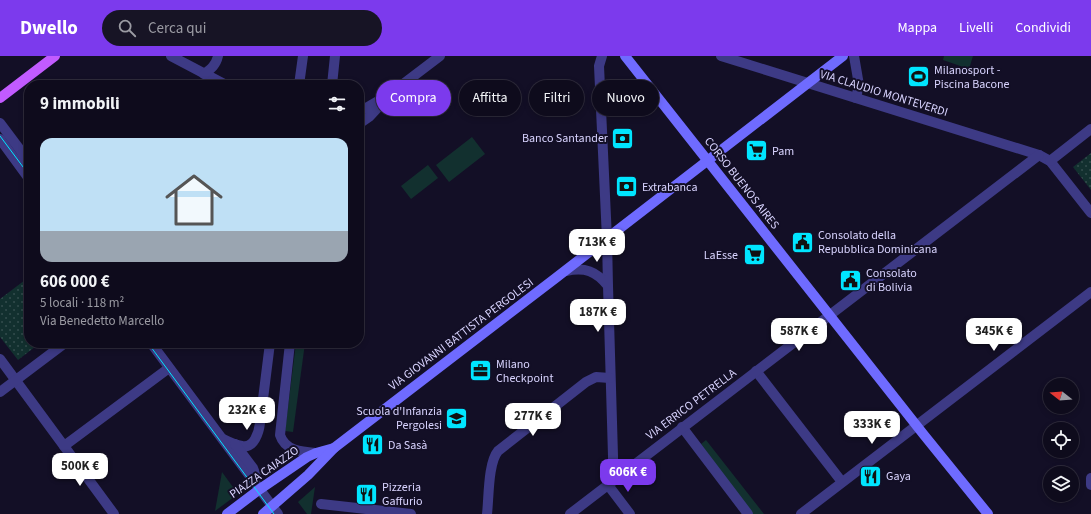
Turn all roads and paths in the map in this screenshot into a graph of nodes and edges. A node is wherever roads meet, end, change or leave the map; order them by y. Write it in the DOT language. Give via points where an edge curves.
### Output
graph roads {
  1 [pos="55,56"];
  2 [pos="170,56"];
  3 [pos="218,56"];
  4 [pos="303,56"];
  5 [pos="335,56"];
  6 [pos="440,56"];
  7 [pos="602,56"];
  8 [pos="625,56"];
  9 [pos="721,56"];
  10 [pos="843,56"];
  11 [pos="854,56"];
  12 [pos="204,74"];
  13 [pos="216,80"];
  14 [pos="300,80"];
  15 [pos="333,80"];
  16 [pos="408,80"];
  17 [pos="808,83"];
  18 [pos="0,98"];
  19 [pos="856,98"];
  20 [pos="376,102"];
  21 [pos="364,109"];
  22 [pos="376,109"];
  23 [pos="364,120"];
  24 [pos="0,123"];
  25 [pos="1091,129"];
  26 [pos="0,139"];
  27 [pos="1039,155"];
  28 [pos="24,156"];
  29 [pos="708,160"];
  30 [pos="1050,161"];
  31 [pos="24,171"];
  32 [pos="1091,213"];
  33 [pos="607,239"];
  34 [pos="566,271"];
  35 [pos="608,286"];
  36 [pos="1089,294"];
  37 [pos="829,315"];
  38 [pos="58,348"];
  39 [pos="155,348"];
  40 [pos="269,348"];
  41 [pos="289,348"];
  42 [pos="0,358"];
  43 [pos="169,368"];
  44 [pos="756,371"];
  45 [pos="610,378"];
  46 [pos="16,380"];
  47 [pos="0,392"];
  48 [pos="916,425"];
  49 [pos="682,427"];
  50 [pos="223,439"];
  51 [pos="236,444"];
  52 [pos="64,446"];
  53 [pos="320,456"];
  54 [pos="1091,478"];
  55 [pos="842,482"];
  56 [pos="608,485"];
  57 [pos="1091,485"];
  58 [pos="260,489"];
  59 [pos="321,504"];
  60 [pos="274,511"];
  61 [pos="114,514"];
  62 [pos="227,514"];
  63 [pos="263,514"];
  64 [pos="411,514"];
  65 [pos="487,514"];
  66 [pos="570,514"];
  67 [pos="630,514"];
  68 [pos="748,514"];
  69 [pos="801,514"];
  70 [pos="988,514"];
  1 -- 18 [label="main road"];
  2 -- 12 [label="street"];
  3 -- 12 [label="street" via="214,66"];
  4 -- 14 [label="street"];
  5 -- 15 [label="street"];
  6 -- 16 [label="street"];
  7 -- 33 [label="street" via="599,66"];
  8 -- 29 [label="main road, CORSO BUENOS AIRES"];
  9 -- 17 [label="street, VIA CLAUDIO MONTEVERDI"];
  10 -- 17 [label="main road, VIA GIOVANNI BATTISTA PERGOLESI"];
  11 -- 19 [label="street" via="859,85"];
  12 -- 13 [label="street"];
  17 -- 19 [label="street, VIA CLAUDIO MONTEVERDI"];
  17 -- 29 [label="main road, VIA GIOVANNI BATTISTA PERGOLESI"];
  19 -- 27 [label="street, VIA CLAUDIO MONTEVERDI"];
  20 -- 21 [label="street"];
  22 -- 23 [label="street"];
  24 -- 28 [label="street"];
  25 -- 30 [label="street"];
  26 -- 31 [label="street"];
  27 -- 30 [label="street, VIA CLAUDIO MONTEVERDI"];
  27 -- 37 [label="street, VIA ERRICO PETRELLA"];
  29 -- 33 [label="main road, VIA GIOVANNI BATTISTA PERGOLESI"];
  29 -- 37 [label="main road, CORSO BUENOS AIRES"];
  30 -- 32 [label="street"];
  33 -- 34 [label="main road, VIA GIOVANNI BATTISTA PERGOLESI"];
  33 -- 35 [label="street"];
  34 -- 35 [label="street" via="584,269"];
  34 -- 53 [label="main road, VIA GIOVANNI BATTISTA PERGOLESI" via="334,448"];
  35 -- 45 [label="street"];
  36 -- 48 [label="street"];
  37 -- 44 [label="street, VIA ERRICO PETRELLA"];
  37 -- 48 [label="main road, CORSO BUENOS AIRES"];
  38 -- 46 [label="street"];
  39 -- 43 [label="street"];
  40 -- 51 [label="street" via="257,435 250,444"];
  41 -- 53 [label="street" via="280,435 283,443 291,448"];
  42 -- 46 [label="street"];
  43 -- 50 [label="street"];
  43 -- 52 [label="street"];
  44 -- 49 [label="street, VIA ERRICO PETRELLA"];
  44 -- 55 [label="street"];
  45 -- 56 [label="street" via="614,456"];
  45 -- 65 [label="street" via="596,377 586,382 498,451 491,466"];
  46 -- 47 [label="street"];
  46 -- 52 [label="street"];
  48 -- 55 [label="street"];
  48 -- 70 [label="main road, CORSO BUENOS AIRES"];
  49 -- 56 [label="street, VIA ERRICO PETRELLA"];
  49 -- 68 [label="street"];
  50 -- 51 [label="street"];
  50 -- 58 [label="street"];
  51 -- 58 [label="street" via="253,468"];
  52 -- 61 [label="street"];
  53 -- 58 [label="main road, PIAZZA CAIAZZO" via="307,457"];
  53 -- 60 [label="main road" via="308,475"];
  54 -- 57 [label="street"];
  55 -- 69 [label="street"];
  56 -- 66 [label="street, VIA ERRICO PETRELLA"];
  56 -- 67 [label="street"];
  58 -- 60 [label="street"];
  58 -- 62 [label="main road, PIAZZA CAIAZZO"];
  59 -- 64 [label="street"];
  60 -- 63 [label="main road"];
}
